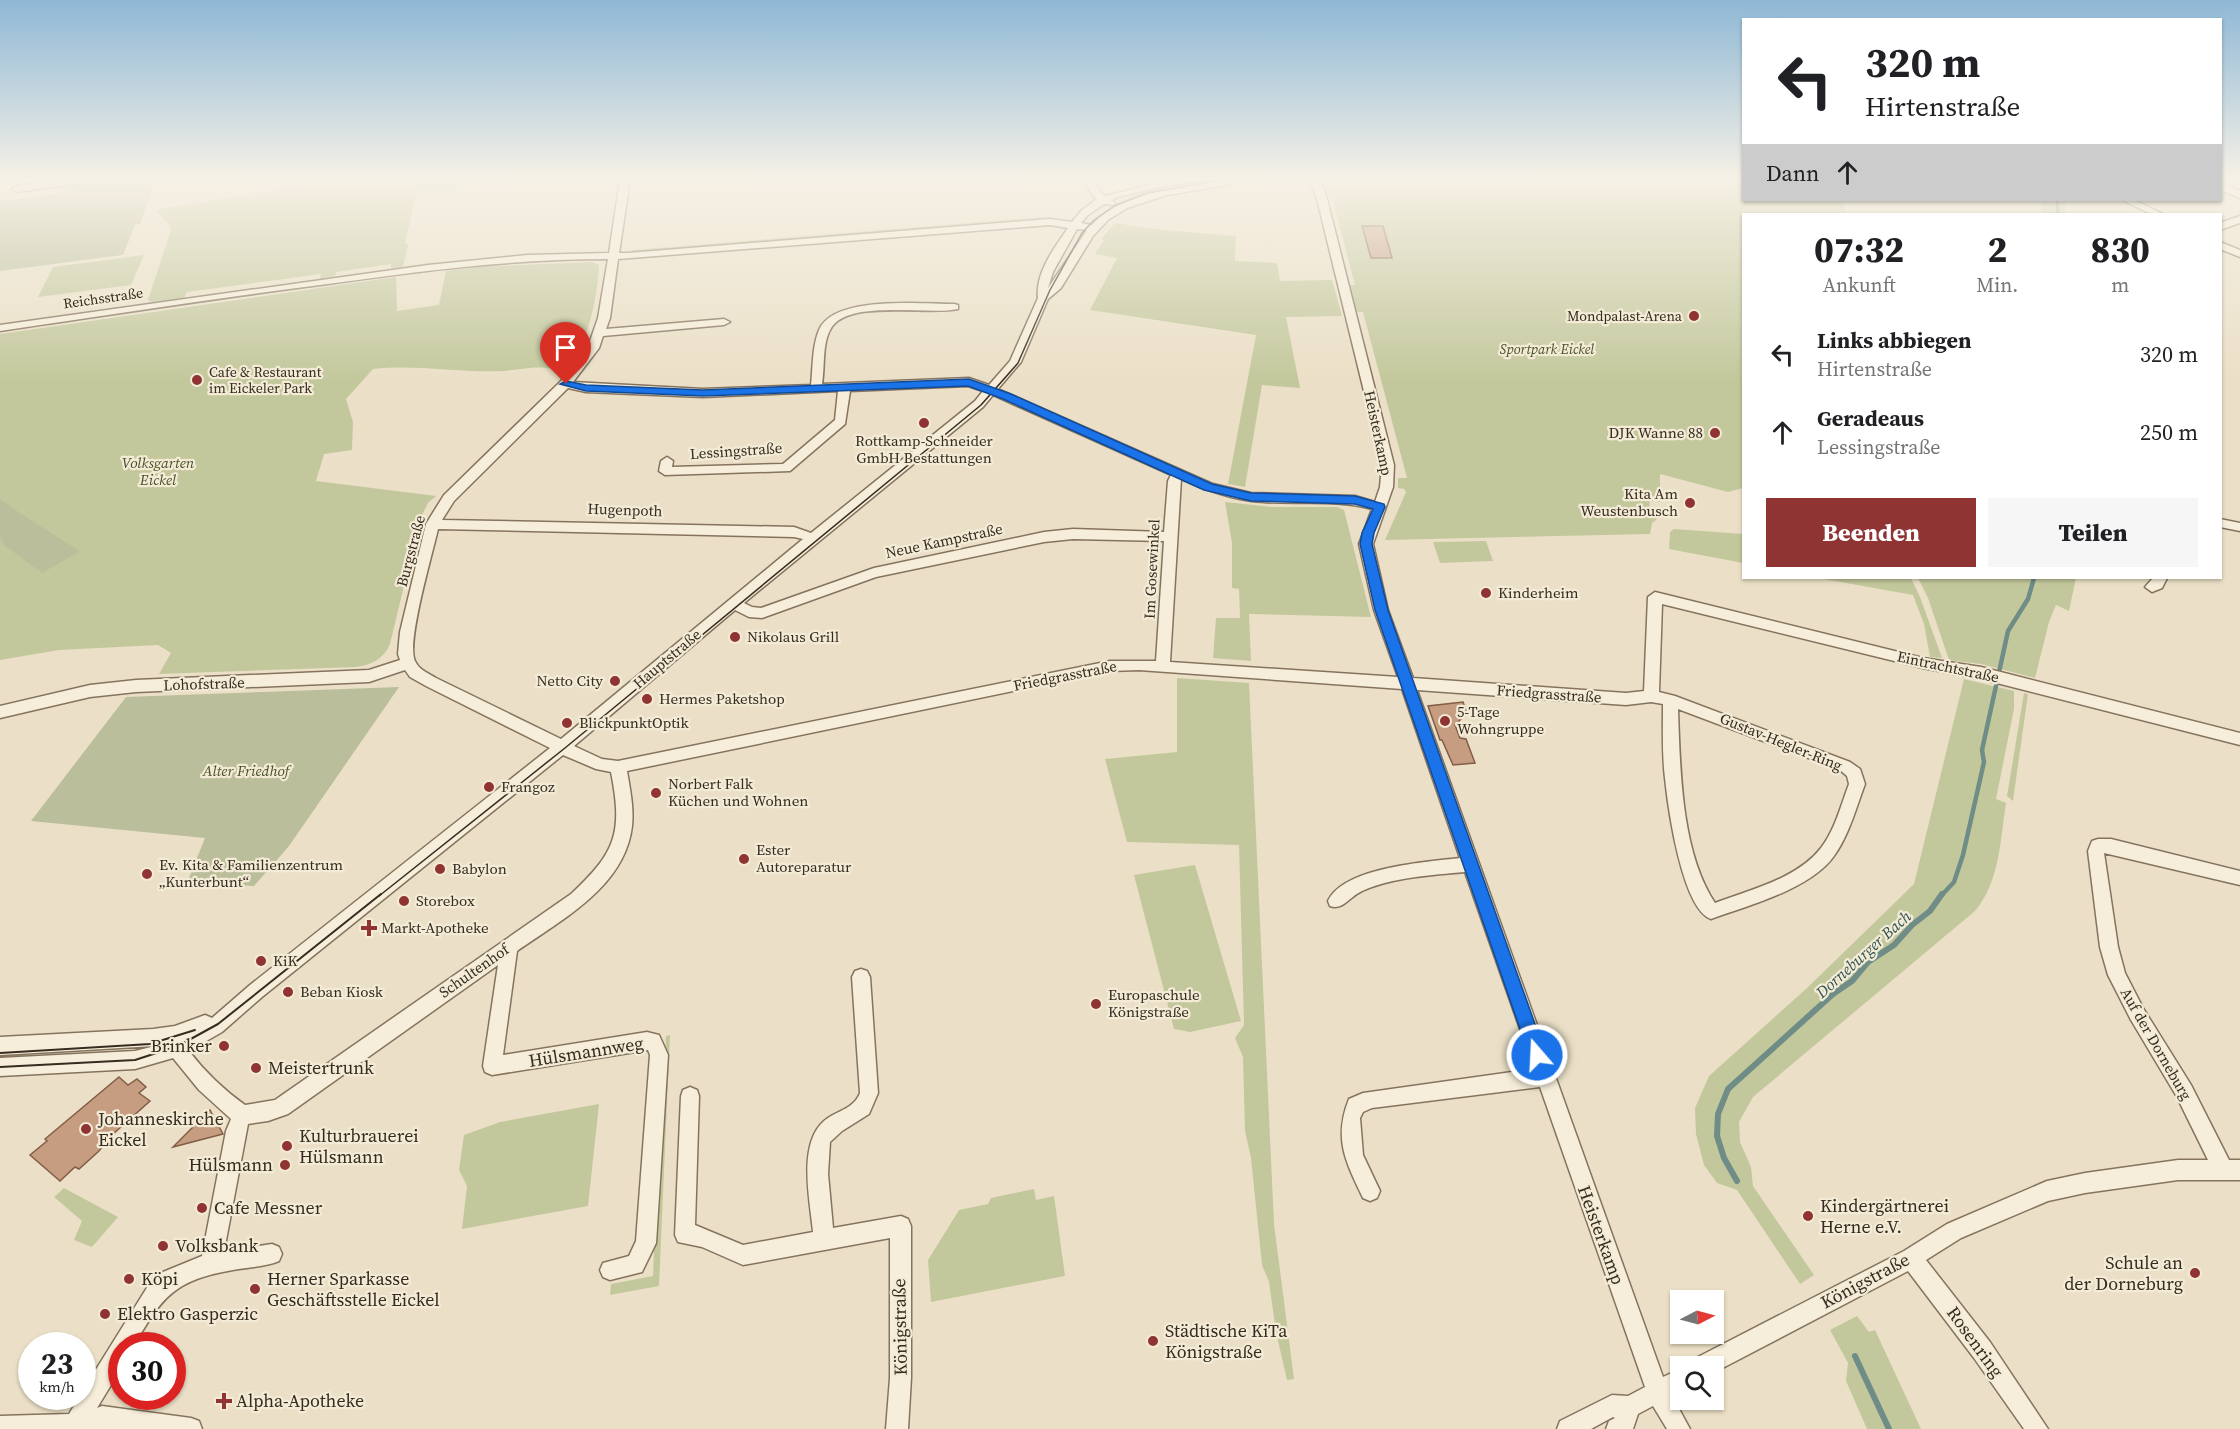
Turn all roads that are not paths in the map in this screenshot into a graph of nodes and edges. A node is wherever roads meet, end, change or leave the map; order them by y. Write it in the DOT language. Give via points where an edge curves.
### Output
graph roads {
  1 [pos="614,247"];
  2 [pos="690,247"];
  3 [pos="1062,247"];
  4 [pos="1082,247"];
  5 [pos="1333,247"];
  6 [pos="2224,247"];
  7 [pos="613,252"];
  8 [pos="2240,254"];
  9 [pos="1043,298"];
  10 [pos="954,308"];
  11 [pos="724,322"];
  12 [pos="0,328"];
  13 [pos="599,333"];
  14 [pos="566,384"];
  15 [pos="844,387"];
  16 [pos="816,388"];
  17 [pos="993,390"];
  18 [pos="667,461"];
  19 [pos="1177,474"];
  20 [pos="1380,507"];
  21 [pos="2222,523"];
  22 [pos="433,524"];
  23 [pos="2240,527"];
  24 [pos="1170,537"];
  25 [pos="814,538"];
  26 [pos="734,603"];
  27 [pos="408,663"];
  28 [pos="1164,666"];
  29 [pos="1407,684"];
  30 [pos="1651,696"];
  31 [pos="1670,700"];
  32 [pos="0,712"];
  33 [pos="2240,739"];
  34 [pos="562,747"];
  35 [pos="618,767"];
  36 [pos="1470,864"];
  37 [pos="2240,878"];
  38 [pos="1336,902"];
  39 [pos="507,948"];
  40 [pos="861,977"];
  41 [pos="176,1041"];
  42 [pos="0,1046"];
  43 [pos="0,1067"];
  44 [pos="1545,1077"];
  45 [pos="690,1096"];
  46 [pos="242,1115"];
  47 [pos="2231,1170"];
  48 [pos="1370,1191"];
  49 [pos="824,1239"];
  50 [pos="272,1254"];
  51 [pos="1911,1258"];
  52 [pos="211,1265"];
  53 [pos="610,1270"];
  54 [pos="131,1332"];
  55 [pos="1723,1356"];
  56 [pos="108,1375"];
  57 [pos="1670,1386"];
  58 [pos="1658,1393"];
  59 [pos="1630,1407"];
  60 [pos="0,1426"];
  61 [pos="83,1426"];
  62 [pos="37,1427"];
  63 [pos="191,1429"];
  64 [pos="897,1429"];
  65 [pos="1568,1429"];
  66 [pos="1617,1429"];
  67 [pos="1679,1429"];
  68 [pos="2037,1429"];
  1 -- 7 [label="street, Burgstraße"];
  2 -- 7 [label="street, Reichsstraße"];
  3 -- 9 [label="street, Hauptstraße" via="1042,285"];
  4 -- 9 [label="street, Hauptstraße" via="1057,286"];
  5 -- 20 [label="street, Heisterkamp" via="1388,465 1388,489"];
  6 -- 8 [label="street"];
  7 -- 12 [label="street, Reichsstraße" via="496,260 331,280"];
  7 -- 13 [label="street, Burgstraße"];
  9 -- 17 [label="street, Hauptstraße" via="1019,356"];
  10 -- 16 [label="street" via="875,309 838,315 824,329"];
  11 -- 13 [label="street"];
  13 -- 14 [label="street, Burgstraße" via="586,359"];
  14 -- 16 [label="street" via="703,393"];
  14 -- 22 [label="street, Burgstraße" via="449,498"];
  15 -- 16 [label="street"];
  15 -- 17 [label="street" via="951,381"];
  15 -- 18 [label="street, Lessingstraße" via="841,422 786,468 665,471"];
  17 -- 19 [label="street"];
  17 -- 25 [label="street, Hauptstraße"];
  19 -- 20 [label="street" via="1251,497 1355,500"];
  19 -- 24 [label="street, Im Gosewinkel" via="1173,482"];
  20 -- 29 [label="street, Heisterkamp" via="1368,533 1369,565"];
  21 -- 23 [label="street"];
  22 -- 25 [label="street, Hugenpoth" via="794,532"];
  22 -- 27 [label="street, Burgstraße" via="407,632"];
  24 -- 26 [label="street, Neue Kampstraße" via="1044,537 874,573 762,613 749,612"];
  24 -- 28 [label="street, Im Gosewinkel"];
  25 -- 26 [label="street, Hauptstraße"];
  26 -- 34 [label="street, Hauptstraße"];
  27 -- 32 [label="street, Lohofstraße" via="369,676 113,688"];
  27 -- 34 [label="street" via="430,682"];
  28 -- 29 [label="street, Friedgrasstraße"];
  28 -- 35 [label="street, Friedgrasstraße" via="1095,668"];
  29 -- 30 [label="street, Friedgrasstraße" via="1626,699"];
  29 -- 36 [label="street, Heisterkamp"];
  30 -- 31 [label="street, Friedgrasstraße"];
  30 -- 33 [label="street, Eintrachtstraße" via="1655,597 1923,663 1981,673"];
  31 -- 31 [label="street, Gustav-Hegler-Ring" via="1672,776 1679,825 1696,889 1711,912 1814,867 1828,851 1857,784 1854,773 1845,766"];
  34 -- 35 [label="street, Friedgrasstraße" via="601,765"];
  34 -- 41 [label="street, Hauptstraße" via="218,1024"];
  35 -- 39 [label="street, Schultenhof" via="627,813 616,855 605,872 577,899"];
  36 -- 38 [label="street" via="1427,869 1358,885"];
  36 -- 44 [label="street, Heisterkamp"];
  37 -- 47 [label="street, Auf der Dorneburg" via="2122,848 2096,848 2109,947 2117,975"];
  39 -- 46 [label="street, Schultenhof" via="281,1107"];
  39 -- 53 [label="street, Hülsmannweg" via="492,1066 647,1041 657,1045 646,1243 635,1265"];
  40 -- 49 [label="street" via="869,1093 860,1112 831,1127 821,1140 818,1157"];
  41 -- 42 [label="street" via="153,1038"];
  41 -- 43 [label="street" via="135,1060"];
  41 -- 46 [label="street" via="182,1057"];
  44 -- 48 [label="street" via="1360,1103 1351,1118 1353,1156"];
  44 -- 58 [label="street, Heisterkamp"];
  45 -- 49 [label="street" via="685,1235 698,1234 729,1252 743,1255"];
  46 -- 52 [label="street"];
  47 -- 51 [label="street, Königstraße" via="2178,1170 2047,1191 1954,1231"];
  49 -- 64 [label="street, Königstraße" via="902,1226 898,1260 902,1349"];
  50 -- 52 [label="street"];
  51 -- 55 [label="street, Königstraße"];
  51 -- 68 [label="street, Rosenring"];
  52 -- 54 [label="street" via="180,1273 162,1285"];
  56 -- 61 [label="street"];
  57 -- 58 [label="street"];
  58 -- 59 [label="street"];
  58 -- 67 [label="street, Heisterkamp"];
  59 -- 65 [label="street" via="1612,1406"];
  59 -- 66 [label="street" via="1623,1426"];
  60 -- 62 [label="street"];
  61 -- 62 [label="street"];
  61 -- 63 [label="street" via="102,1417"];
}
